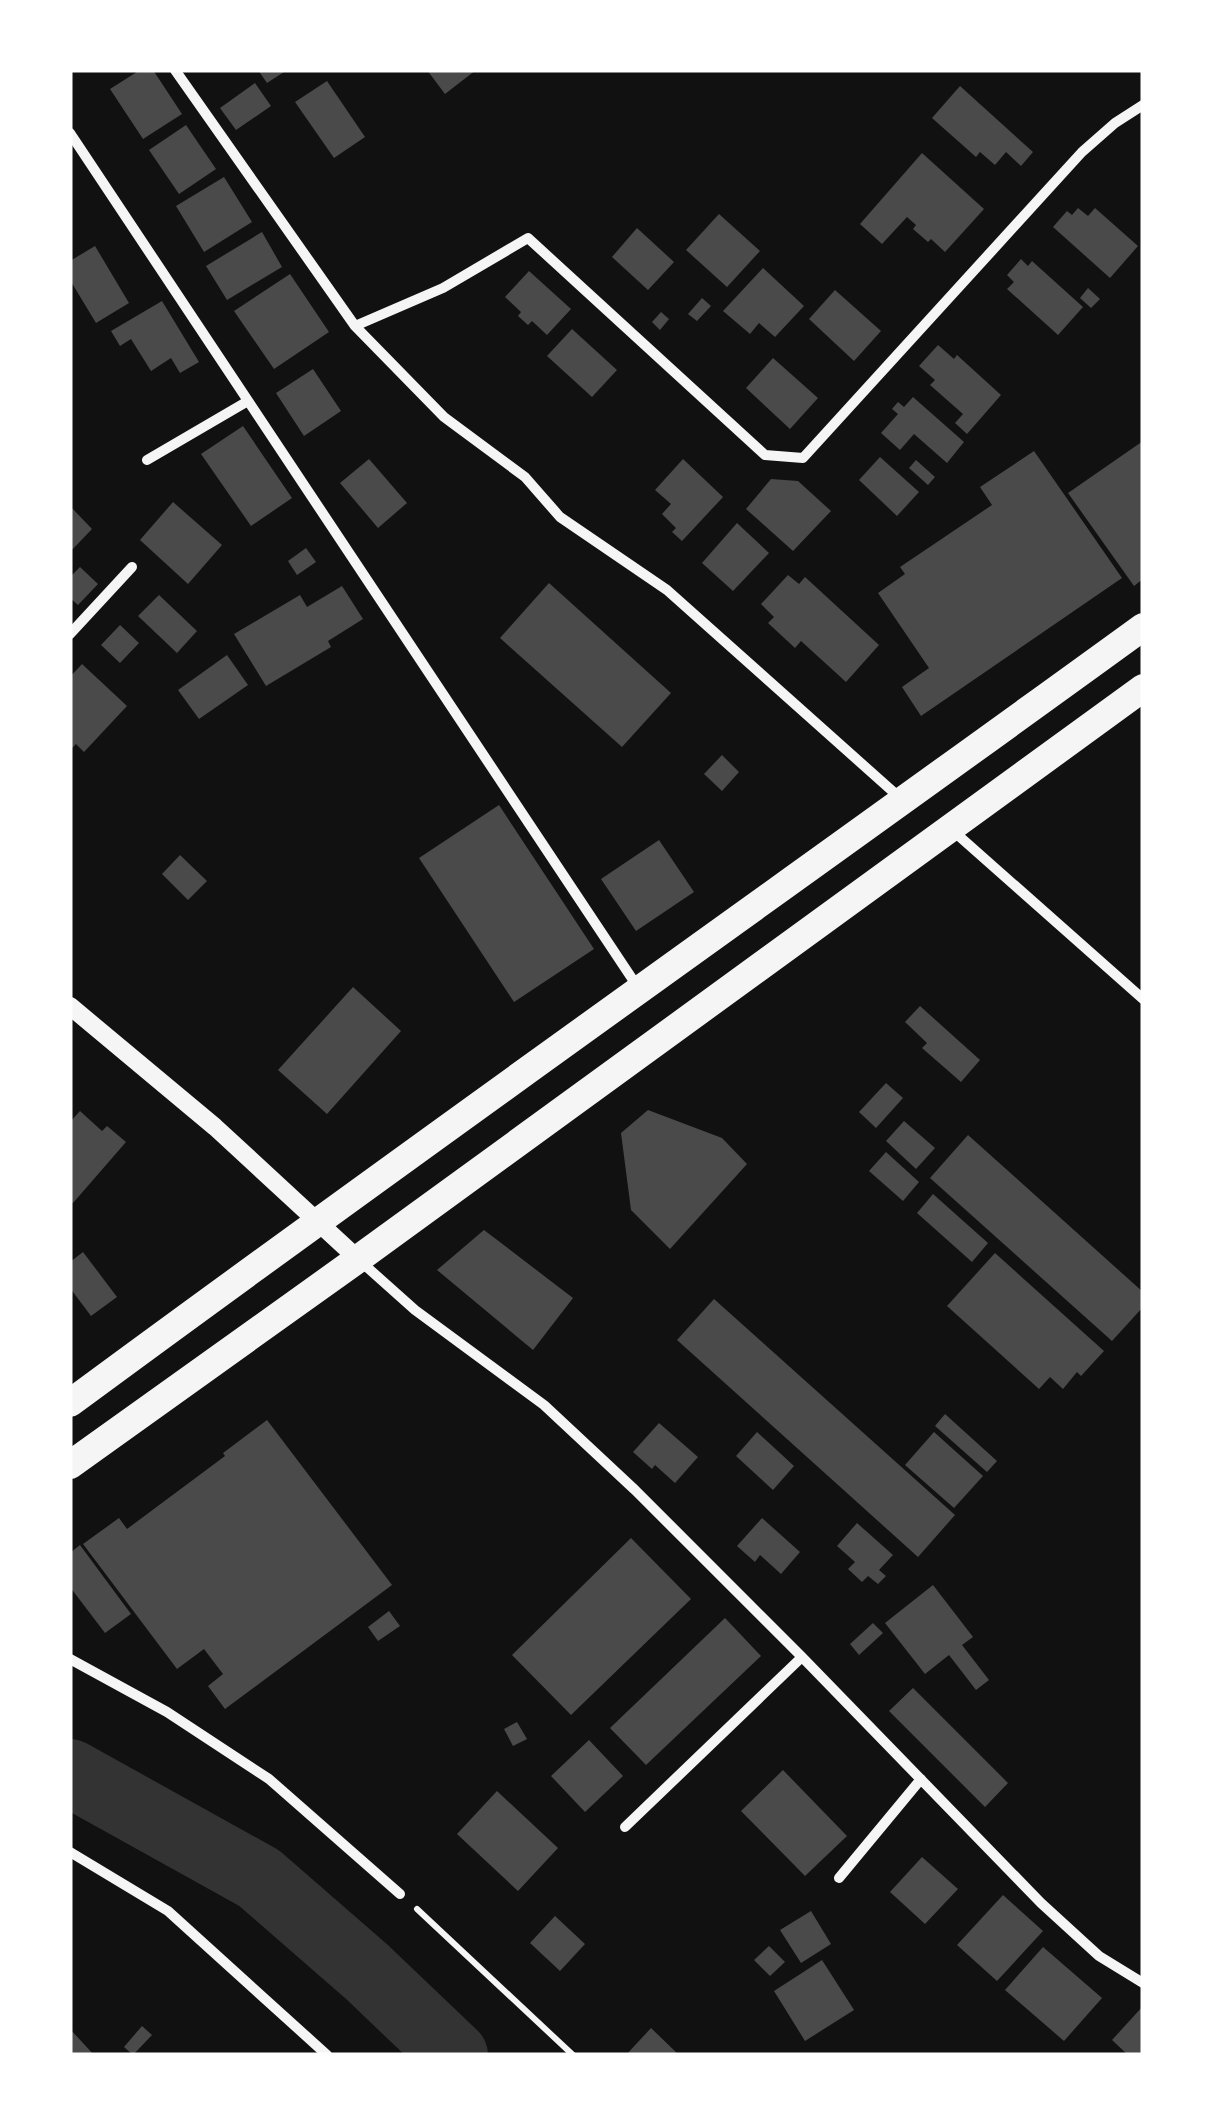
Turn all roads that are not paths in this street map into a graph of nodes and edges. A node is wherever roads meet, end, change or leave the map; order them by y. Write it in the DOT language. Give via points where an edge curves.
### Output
graph roads {
  1 [pos="176,70"];
  2 [pos="1143,105"];
  3 [pos="70,133"];
  4 [pos="355,326"];
  5 [pos="248,401"];
  6 [pos="147,460"];
  7 [pos="132,567"];
  8 [pos="1143,627"];
  9 [pos="70,634"];
  10 [pos="1143,688"];
  11 [pos="904,801"];
  12 [pos="950,828"];
  13 [pos="640,991"];
  14 [pos="1143,1000"];
  15 [pos="70,1006"];
  16 [pos="318,1220"];
  17 [pos="358,1259"];
  18 [pos="70,1403"];
  19 [pos="70,1465"];
  20 [pos="802,1657"];
  21 [pos="70,1660"];
  22 [pos="920,1779"];
  23 [pos="625,1827"];
  24 [pos="70,1852"];
  25 [pos="840,1878"];
  26 [pos="400,1894"];
  27 [pos="1143,1983"];
  28 [pos="328,2055"];
  1 -- 4 [label="street"];
  2 -- 4 [label="street" via="1082,152 804,458 765,455 528,238 443,288"];
  3 -- 5 [label="street"];
  4 -- 11 [label="street" via="444,417 524,477 560,516 667,590"];
  5 -- 6 [label="street"];
  5 -- 13 [label="street"];
  7 -- 9 [label="street"];
  8 -- 11 [label="highway"];
  10 -- 12 [label="highway"];
  11 -- 13 [label="highway"];
  12 -- 14 [label="street"];
  12 -- 17 [label="highway"];
  13 -- 16 [label="highway"];
  15 -- 16 [label="street"];
  16 -- 17 [label="street"];
  16 -- 18 [label="highway"];
  17 -- 19 [label="highway"];
  17 -- 20 [label="street" via="544,1405"];
  20 -- 22 [label="street"];
  20 -- 23 [label="street"];
  21 -- 26 [label="street" via="268,1778"];
  22 -- 25 [label="street"];
  22 -- 27 [label="street" via="1041,1903 1100,1956"];
  24 -- 28 [label="street" via="168,1912"];
}
